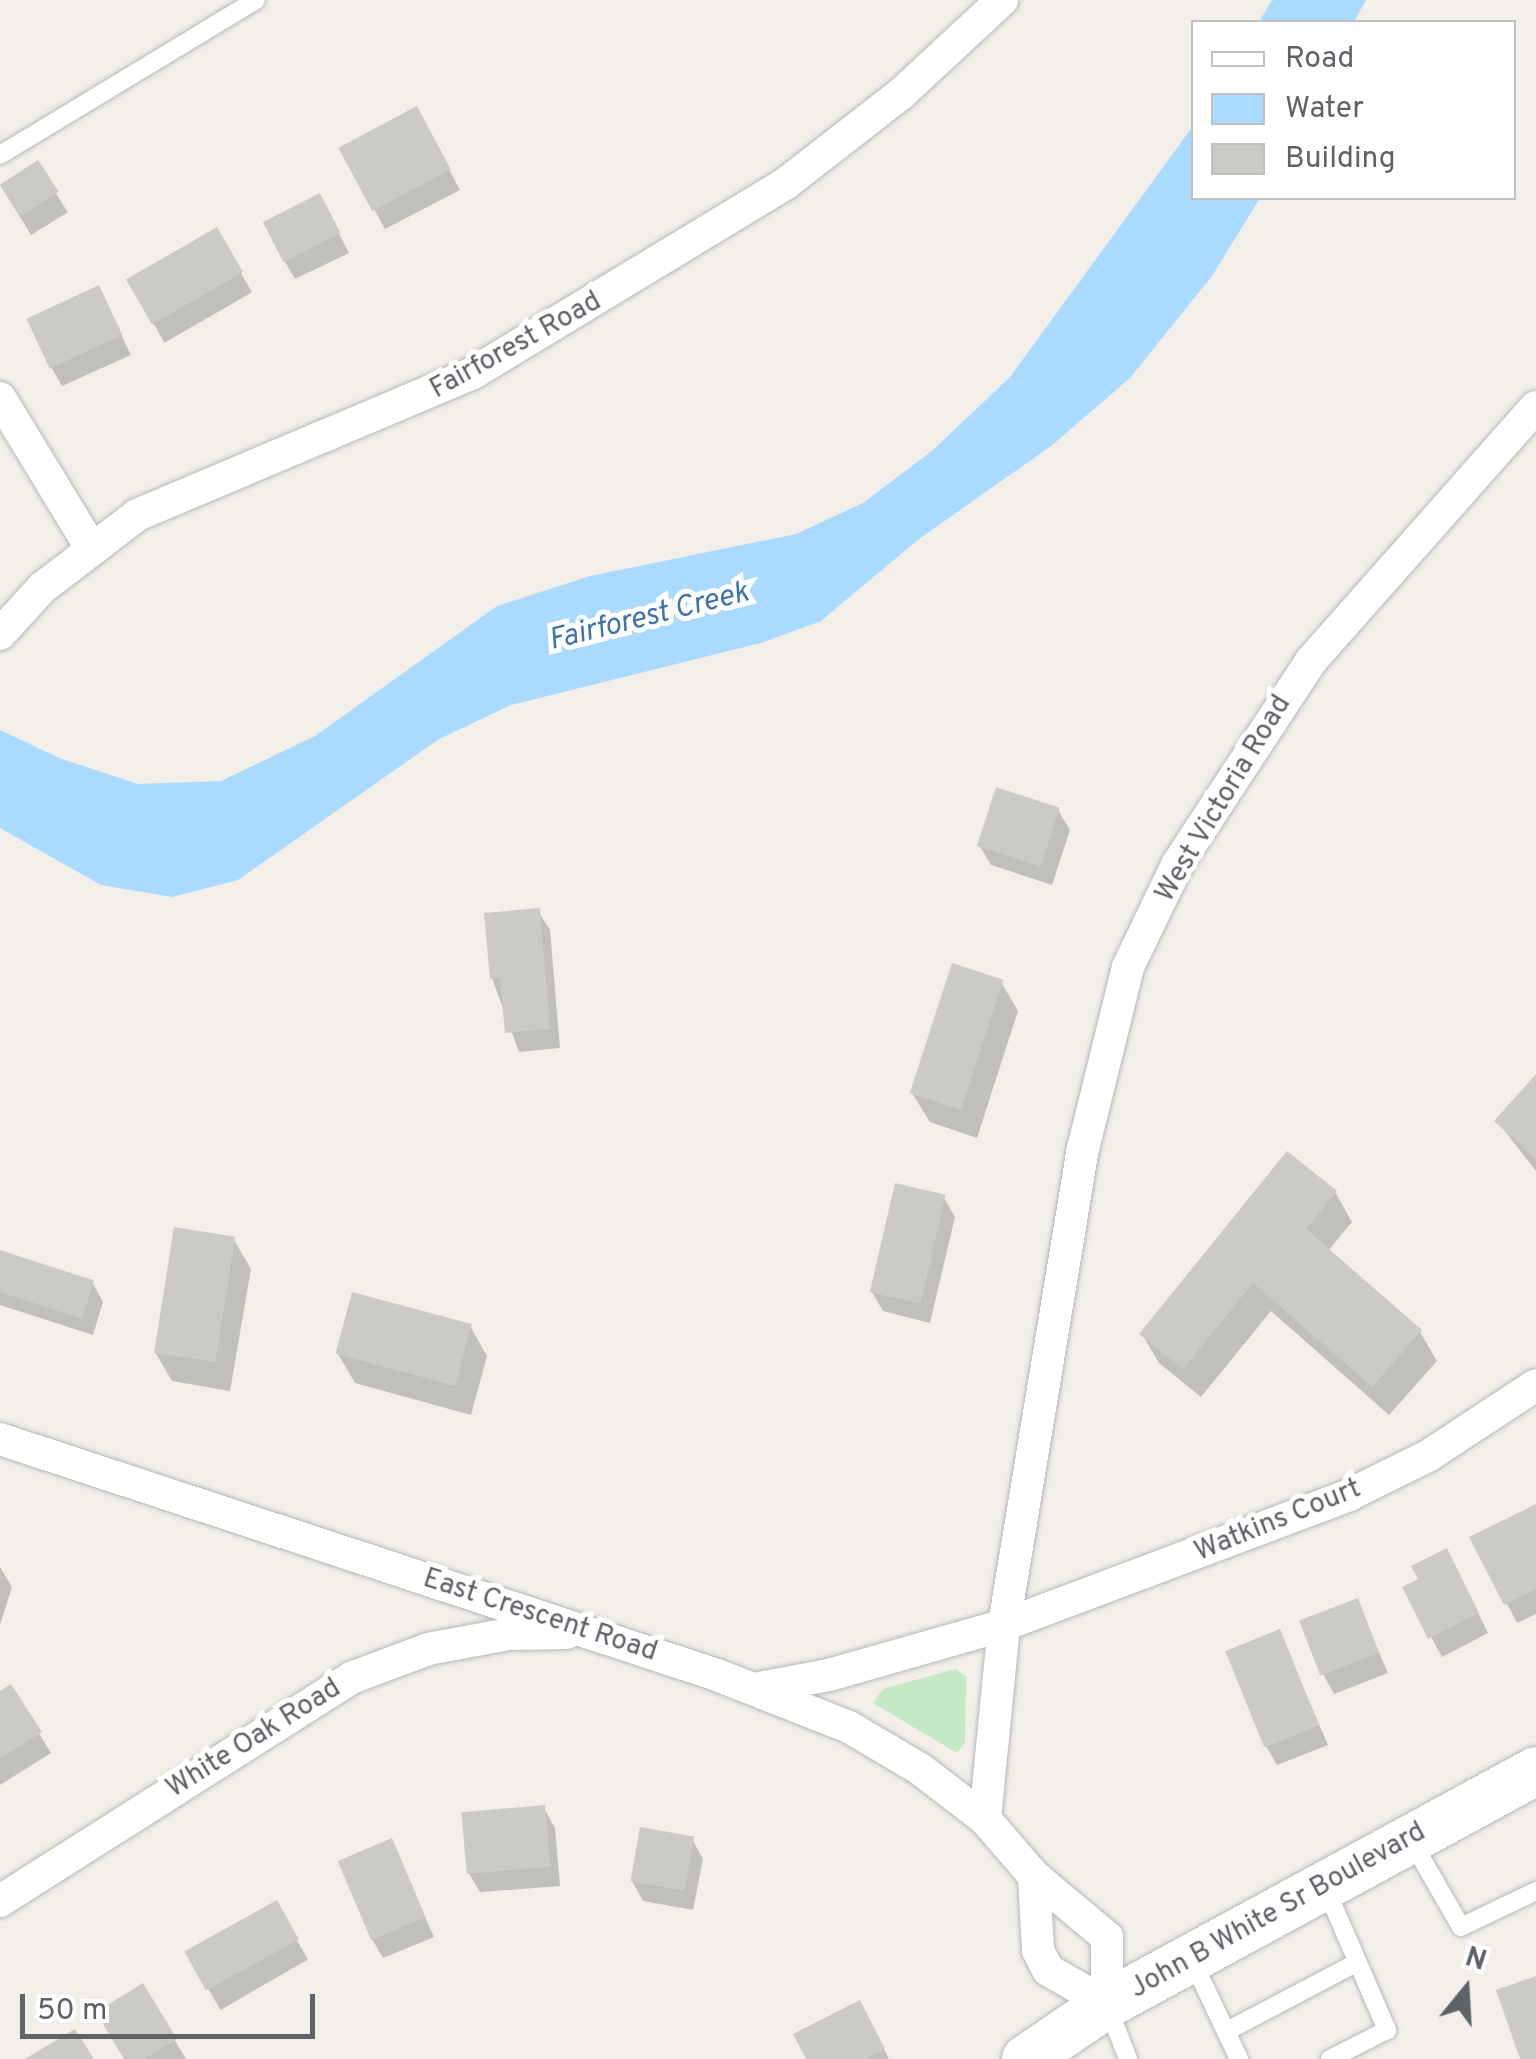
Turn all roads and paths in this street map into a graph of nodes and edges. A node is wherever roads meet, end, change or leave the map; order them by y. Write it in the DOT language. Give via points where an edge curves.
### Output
graph roads {
  1 [pos="256,0"];
  2 [pos="1002,0"];
  3 [pos="0,155"];
  4 [pos="0,398"];
  5 [pos="1536,406"];
  6 [pos="90,546"];
  7 [pos="0,634"];
  8 [pos="1536,1385"];
  9 [pos="0,1439"];
  10 [pos="1004,1625"];
  11 [pos="592,1632"];
  12 [pos="754,1689"];
  13 [pos="1536,1771"];
  14 [pos="985,1818"];
  15 [pos="1411,1840"];
  16 [pos="1034,1876"];
  17 [pos="1326,1889"];
  18 [pos="1536,1891"];
  19 [pos="0,1901"];
  20 [pos="1192,1959"];
  21 [pos="1354,1964"];
  22 [pos="1107,2004"];
  23 [pos="1227,2031"];
  24 [pos="1026,2059"];
  25 [pos="1128,2059"];
  26 [pos="1239,2059"];
  27 [pos="1330,2059"];
  1 -- 3 [label="lane"];
  2 -- 6 [label="street, Fairforest Road" via="812,165 542,336 403,407 187,488"];
  4 -- 6 [label="street"];
  5 -- 10 [label="street, West Victoria Road" via="1312,661 1177,865 1128,967 1083,1149"];
  6 -- 7 [label="street, Fairforest Road"];
  8 -- 10 [label="street, Watkins Court" via="1428,1456 1349,1494"];
  9 -- 11 [label="street, East Crescent Road"];
  10 -- 12 [label="street" via="829,1675"];
  10 -- 14 [label="street, West Victoria Road"];
  11 -- 12 [label="street, East Crescent Road"];
  11 -- 19 [label="street, White Oak Road" via="509,1634 428,1649 351,1678"];
  12 -- 14 [label="street, East Crescent Road" via="849,1727 920,1768"];
  13 -- 15 [label="main road, John B White Sr Boulevard"];
  14 -- 16 [label="street, East Crescent Road"];
  15 -- 17 [label="main road, John B White Sr Boulevard"];
  15 -- 18 [label="lane" via="1461,1927"];
  16 -- 22 [label="street, East Crescent Road" via="1107,1937"];
  16 -- 22 [label="street" via="1038,1950 1048,1970"];
  17 -- 20 [label="main road, John B White Sr Boulevard"];
  17 -- 21 [label="lane"];
  20 -- 22 [label="main road, John B White Sr Boulevard"];
  20 -- 23 [label="lane"];
  21 -- 23 [label="lane"];
  21 -- 27 [label="lane" via="1387,2030"];
  22 -- 24 [label="main road, John B White Sr Boulevard"];
  22 -- 25 [label="lane"];
  23 -- 26 [label="lane"];
}
